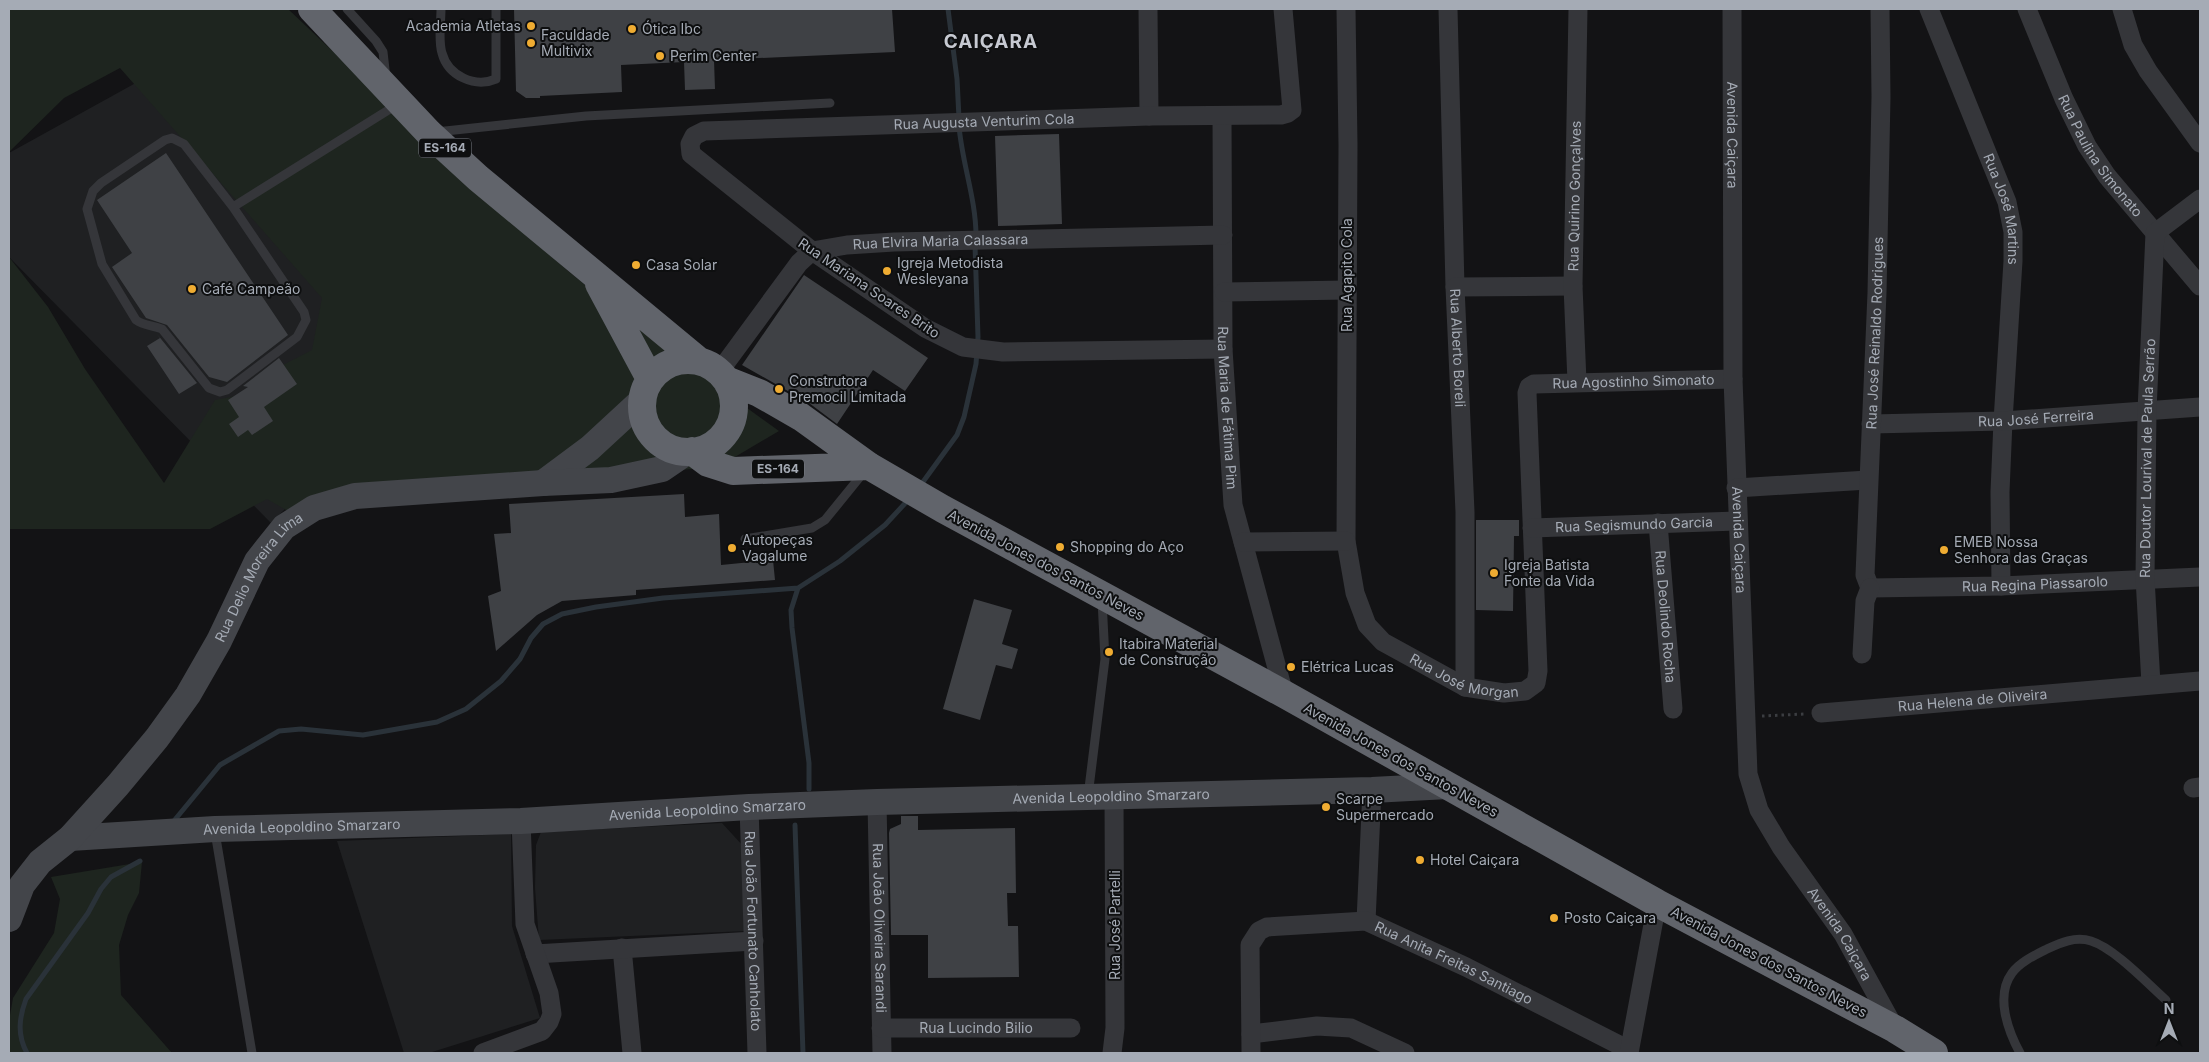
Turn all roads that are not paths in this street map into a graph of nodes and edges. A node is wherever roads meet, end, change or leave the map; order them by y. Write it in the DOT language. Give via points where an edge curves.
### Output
graph roads {
  1 [pos="312,9"];
  2 [pos="347,9"];
  3 [pos="441,9"];
  4 [pos="496,9"];
  5 [pos="1148,9"];
  6 [pos="1283,9"];
  7 [pos="1346,9"];
  8 [pos="1448,9"];
  9 [pos="1578,9"];
  10 [pos="1732,9"];
  11 [pos="1880,9"];
  12 [pos="1929,9"];
  13 [pos="2027,9"];
  14 [pos="2122,9"];
  15 [pos="394,96"];
  16 [pos="830,102"];
  17 [pos="1149,116"];
  18 [pos="1222,116"];
  19 [pos="429,133"];
  20 [pos="2200,143"];
  21 [pos="691,154"];
  22 [pos="2200,199"];
  23 [pos="233,206"];
  24 [pos="2156,233"];
  25 [pos="1223,235"];
  26 [pos="812,251"];
  27 [pos="592,272"];
  28 [pos="1573,286"];
  29 [pos="2200,286"];
  30 [pos="1455,287"];
  31 [pos="1346,290"];
  32 [pos="1224,292"];
  33 [pos="1223,349"];
  34 [pos="714,371"];
  35 [pos="1733,379"];
  36 [pos="1577,382"];
  37 [pos="1534,384"];
  38 [pos="646,389"];
  39 [pos="2200,407"];
  40 [pos="2148,411"];
  41 [pos="2003,421"];
  42 [pos="1871,424"];
  43 [pos="690,451"];
  44 [pos="869,466"];
  45 [pos="1868,480"];
  46 [pos="543,483"];
  47 [pos="1736,488"];
  48 [pos="1737,521"];
  49 [pos="1658,523"];
  50 [pos="1532,528"];
  51 [pos="745,539"];
  52 [pos="1346,541"];
  53 [pos="1243,542"];
  54 [pos="2200,577"];
  55 [pos="2145,578"];
  56 [pos="2001,586"];
  57 [pos="1870,588"];
  58 [pos="1102,595"];
  59 [pos="1862,654"];
  60 [pos="2200,681"];
  61 [pos="2150,684"];
  62 [pos="1465,687"];
  63 [pos="1284,694"];
  64 [pos="1673,709"];
  65 [pos="1821,713"];
  66 [pos="1448,786"];
  67 [pos="1372,790"];
  68 [pos="1088,796"];
  69 [pos="1114,796"];
  70 [pos="877,802"];
  71 [pos="749,807"];
  72 [pos="521,821"];
  73 [pos="215,829"];
  74 [pos="70,838"];
  75 [pos="1657,903"];
  76 [pos="9,918"];
  77 [pos="1366,921"];
  78 [pos="754,941"];
  79 [pos="622,948"];
  80 [pos="535,954"];
  81 [pos="2166,1000"];
  82 [pos="881,1028"];
  83 [pos="1071,1028"];
  84 [pos="1895,1029"];
  85 [pos="1251,1034"];
  86 [pos="1629,1052"];
  87 [pos="252,1053"];
  88 [pos="484,1053"];
  89 [pos="632,1053"];
  90 [pos="757,1053"];
  91 [pos="882,1053"];
  92 [pos="1112,1053"];
  93 [pos="1251,1053"];
  94 [pos="1405,1053"];
  95 [pos="1934,1053"];
  96 [pos="2020,1053"];
  1 -- 15 [label="highway, Avenida Jones dos Santos Neves / ES-164"];
  2 -- 15 [label="lane" via="383,52"];
  3 -- 4 [label="lane" via="442,52 446,62 458,75 475,82 496,79"];
  5 -- 17 [label="street"];
  6 -- 18 [label="street, Rua Augusta Venturim Cola" via="1292,110 1281,115"];
  7 -- 31 [label="street, Rua Agapito Cola"];
  8 -- 30 [label="street, Rua Alberto Boreli"];
  9 -- 28 [label="street, Rua Quirino Gonçalves"];
  10 -- 35 [label="street, Avenida Caiçara"];
  11 -- 42 [label="street, Rua José Reinaldo Rodrigues" via="1878,293"];
  12 -- 41 [label="street, Rua José Martins" via="2007,202 2014,232"];
  13 -- 24 [label="street, Rua Paulina Simonato" via="2086,146"];
  14 -- 20 [label="street" via="2134,45 2148,71"];
  15 -- 19 [label="highway, Avenida Jones dos Santos Neves / ES-164"];
  15 -- 23 [label="lane"];
  16 -- 19 [label="lane" via="586,116"];
  17 -- 18 [label="street, Rua Augusta Venturim Cola"];
  17 -- 21 [label="street, Rua Augusta Venturim Cola" via="704,132 694,136 690,144"];
  18 -- 25 [label="street, Rua Maria de Fátima Pim"];
  19 -- 27 [label="highway, Avenida Jones dos Santos Neves / ES-164"];
  21 -- 26 [label="street, Rua Mariana Soares Brito"];
  22 -- 24 [label="street"];
  23 -- 23 [label="lane" via="184,144 172,138 101,184 94,191 87,209 102,264 136,320 162,329 209,388 220,392 297,336 306,320 304,312"];
  24 -- 29 [label="street, Rua Paulina Simonato"];
  24 -- 40 [label="street, Rua Doutor Lourival de Paula Serrão"];
  25 -- 26 [label="street, Rua Elvira Maria Calassara" via="966,240 847,245"];
  25 -- 32 [label="street, Rua Maria de Fátima Pim"];
  26 -- 33 [label="street, Rua Mariana Soares Brito" via="925,328 969,348 989,351"];
  26 -- 34 [label="street"];
  27 -- 34 [label="highway, Avenida Jones dos Santos Neves / ES-164"];
  27 -- 38 [label="highway, Avenida Jones dos Santos Neves / ES-164"];
  28 -- 30 [label="street"];
  28 -- 36 [label="street, Rua Quirino Gonçalves"];
  30 -- 62 [label="street, Rua Alberto Boreli" via="1465,512"];
  31 -- 32 [label="street"];
  31 -- 52 [label="street, Rua Agapito Cola"];
  32 -- 33 [label="street, Rua Maria de Fátima Pim"];
  33 -- 53 [label="street, Rua Maria de Fátima Pim" via="1233,505"];
  34 -- 38 [label="highway, Avenida Jones dos Santos Neves / ES-164" via="677,361 666,365"];
  34 -- 43 [label="highway" via="734,400 731,422 718,440"];
  34 -- 44 [label="highway, Avenida Jones dos Santos Neves / ES-164" via="801,417"];
  35 -- 36 [label="street, Rua Agostinho Simonato"];
  35 -- 47 [label="street, Avenida Caiçara"];
  36 -- 37 [label="street, Rua Agostinho Simonato"];
  37 -- 50 [label="street, Rua José Morgan" via="1527,393"];
  38 -- 43 [label="highway, Avenida Jones dos Santos Neves / ES-164" via="644,422 656,440 676,450"];
  38 -- 46 [label="street" via="590,448"];
  39 -- 40 [label="street, Rua José Ferreira"];
  40 -- 41 [label="street, Rua José Ferreira"];
  40 -- 55 [label="street, Rua Doutor Lourival de Paula Serrão"];
  41 -- 42 [label="street, Rua José Ferreira"];
  41 -- 56 [label="street, Rua José Martins"];
  42 -- 45 [label="street, Rua José Reinaldo Rodrigues"];
  43 -- 44 [label="highway, Avenida Jones dos Santos Neves / ES-164" via="708,463 733,471"];
  43 -- 46 [label="street, Rua Delio Moreira Lima" via="662,469 638,476"];
  44 -- 51 [label="lane" via="825,520 812,528"];
  44 -- 58 [label="highway, Avenida Jones dos Santos Neves / ES-164"];
  45 -- 47 [label="street"];
  45 -- 57 [label="street, Rua José Reinaldo Rodrigues" via="1865,575"];
  46 -- 74 [label="street, Rua Delio Moreira Lima" via="355,496 314,508 284,527 258,561 188,695 157,738"];
  47 -- 48 [label="street, Avenida Caiçara"];
  48 -- 49 [label="street, Rua Segismundo Garcia"];
  48 -- 84 [label="street, Avenida Caiçara" via="1748,774 1759,810 1781,847 1843,934"];
  49 -- 50 [label="street, Rua Segismundo Garcia"];
  49 -- 64 [label="street, Rua Deolindo Rocha"];
  50 -- 62 [label="street, Rua José Morgan" via="1536,683 1525,691 1504,693"];
  52 -- 53 [label="street"];
  52 -- 62 [label="street, Rua José Morgan" via="1355,593 1367,625 1382,642"];
  53 -- 63 [label="street, Rua Maria de Fátima Pim"];
  54 -- 55 [label="street, Rua Regina Piassarolo"];
  55 -- 56 [label="street, Rua Regina Piassarolo"];
  55 -- 61 [label="street, Rua Doutor Lourival de Paula Serrão"];
  56 -- 57 [label="street, Rua Regina Piassarolo"];
  57 -- 59 [label="street, Rua José Reinaldo Rodrigues" via="1865,601"];
  58 -- 63 [label="highway, Avenida Jones dos Santos Neves / ES-164"];
  58 -- 68 [label="lane" via="1104,659"];
  60 -- 61 [label="street, Rua Helena de Oliveira"];
  61 -- 65 [label="street, Rua Helena de Oliveira"];
  63 -- 66 [label="highway, Avenida Jones dos Santos Neves / ES-164"];
  66 -- 67 [label="street, Avenida Leopoldino Smarzaro"];
  66 -- 75 [label="highway, Avenida Jones dos Santos Neves / ES-164"];
  67 -- 69 [label="street, Avenida Leopoldino Smarzaro"];
  67 -- 77 [label="street"];
  68 -- 69 [label="street, Avenida Leopoldino Smarzaro"];
  68 -- 70 [label="street, Avenida Leopoldino Smarzaro"];
  69 -- 92 [label="street, Rua José Partelli" via="1115,1019"];
  70 -- 71 [label="street, Avenida Leopoldino Smarzaro"];
  70 -- 82 [label="street, Rua João Oliveira Sarandi"];
  71 -- 72 [label="street, Avenida Leopoldino Smarzaro"];
  71 -- 78 [label="street, Rua João Fortunato Canholato"];
  72 -- 73 [label="street, Avenida Leopoldino Smarzaro"];
  72 -- 80 [label="street" via="525,924"];
  73 -- 74 [label="street, Avenida Leopoldino Smarzaro"];
  73 -- 87 [label="lane"];
  74 -- 76 [label="street" via="40,862 22,885"];
  75 -- 84 [label="highway, Avenida Jones dos Santos Neves / ES-164"];
  75 -- 86 [label="street"];
  77 -- 85 [label="street, Rua Anita Freitas Santiago" via="1267,927 1259,932 1250,945"];
  77 -- 86 [label="street, Rua Anita Freitas Santiago" via="1466,967"];
  78 -- 79 [label="street"];
  78 -- 90 [label="street, Rua João Fortunato Canholato"];
  79 -- 80 [label="street"];
  79 -- 89 [label="street"];
  80 -- 88 [label="street" via="552,1005 549,1022 542,1031"];
  81 -- 96 [label="lane" via="2105,947 2090,940 2062,942 2028,958 2012,973 2005,990 2004,1010"];
  82 -- 83 [label="street, Rua Lucindo Bilio"];
  82 -- 91 [label="street, Rua João Oliveira Sarandi"];
  84 -- 95 [label="highway, Avenida Jones dos Santos Neves / ES-164"];
  85 -- 93 [label="street"];
  85 -- 94 [label="street" via="1317,1026 1351,1028"];
}
